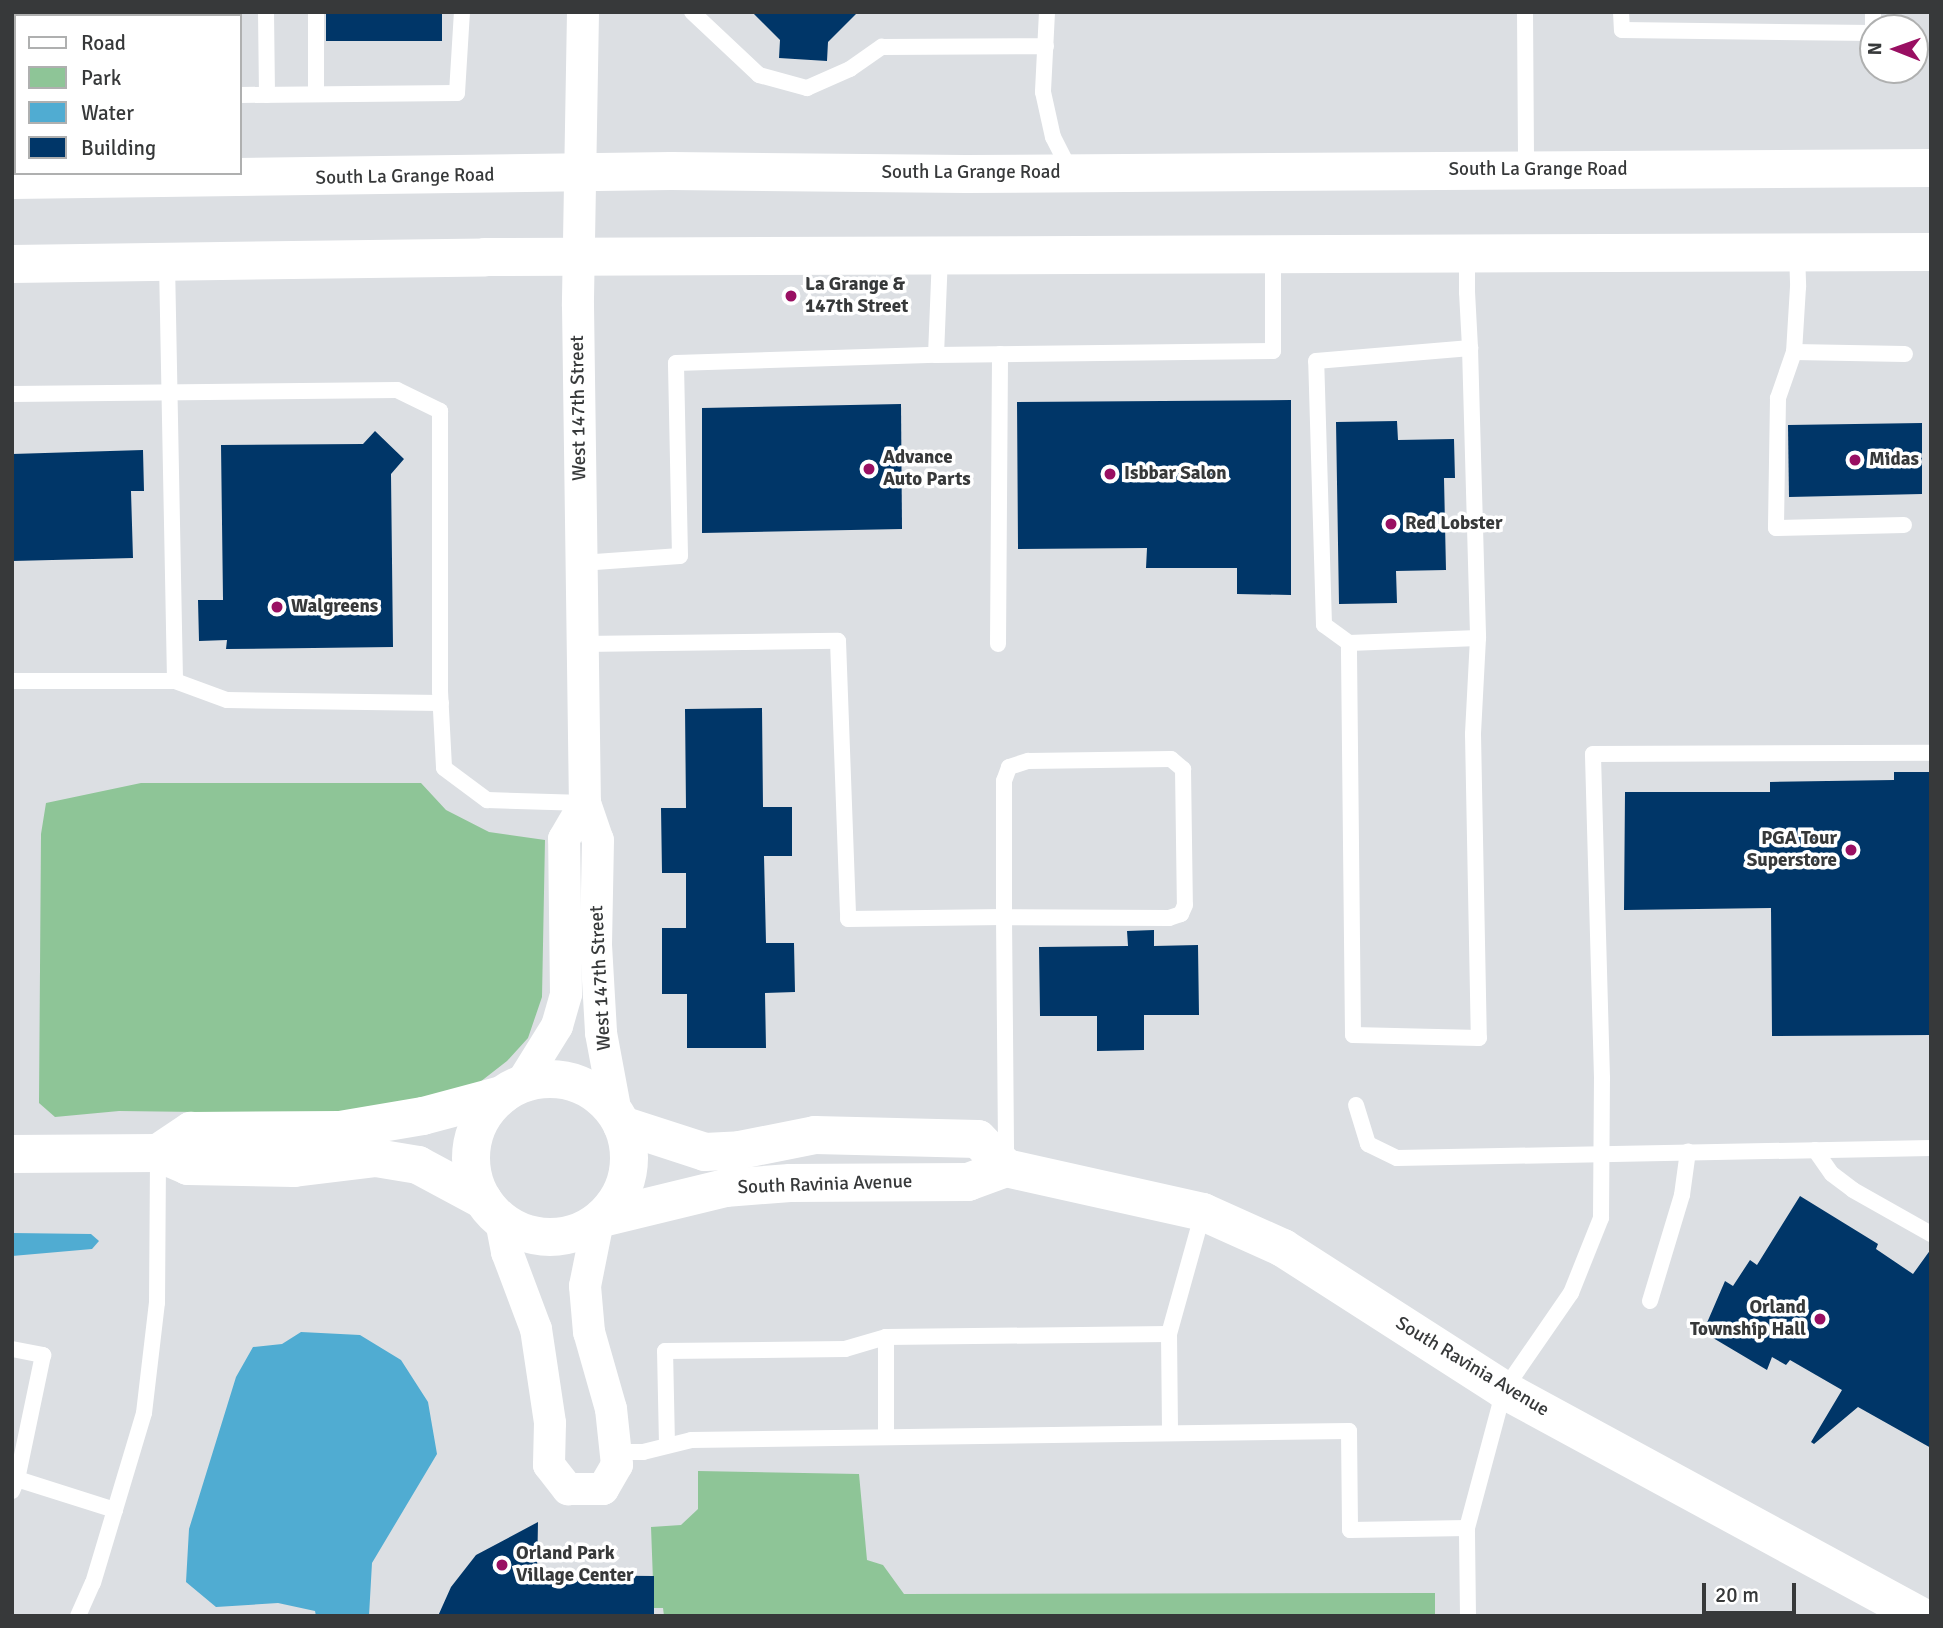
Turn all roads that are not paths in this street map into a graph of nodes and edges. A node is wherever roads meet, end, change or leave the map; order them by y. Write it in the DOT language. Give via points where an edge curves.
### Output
graph roads {
  1 [pos="266,12"];
  2 [pos="316,12"];
  3 [pos="461,12"];
  4 [pos="583,12"];
  5 [pos="692,12"];
  6 [pos="1047,12"];
  7 [pos="1525,12"];
  8 [pos="1621,12"];
  9 [pos="1859,31"];
  10 [pos="1046,46"];
  11 [pos="316,94"];
  12 [pos="242,95"];
  13 [pos="267,95"];
  14 [pos="1931,168"];
  15 [pos="1526,170"];
  16 [pos="1071,173"];
  17 [pos="580,175"];
  18 [pos="101,176"];
  19 [pos="12,180"];
  20 [pos="1931,252"];
  21 [pos="1797,253"];
  22 [pos="1273,254"];
  23 [pos="1467,254"];
  24 [pos="940,256"];
  25 [pos="579,257"];
  26 [pos="167,263"];
  27 [pos="12,264"];
  28 [pos="1470,348"];
  29 [pos="1794,352"];
  30 [pos="1000,354"];
  31 [pos="1905,354"];
  32 [pos="936,355"];
  33 [pos="170,392"];
  34 [pos="12,394"];
  35 [pos="1904,525"];
  36 [pos="581,563"];
  37 [pos="1478,638"];
  38 [pos="1349,643"];
  39 [pos="582,644"];
  40 [pos="998,644"];
  41 [pos="12,681"];
  42 [pos="175,681"];
  43 [pos="441,703"];
  44 [pos="1931,753"];
  45 [pos="585,803"];
  46 [pos="1004,917"];
  47 [pos="511,1089"];
  48 [pos="1356,1105"];
  49 [pos="619,1119"];
  50 [pos="1931,1148"];
  51 [pos="1815,1150"];
  52 [pos="1688,1151"];
  53 [pos="158,1153"];
  54 [pos="1601,1153"];
  55 [pos="12,1154"];
  56 [pos="1006,1168"];
  57 [pos="492,1210"];
  58 [pos="1203,1212"];
  59 [pos="600,1219"];
  60 [pos="1931,1234"];
  61 [pos="1650,1301"];
  62 [pos="1169,1334"];
  63 [pos="886,1337"];
  64 [pos="12,1349"];
  65 [pos="1504,1390"];
  66 [pos="1170,1433"];
  67 [pos="886,1435"];
  68 [pos="667,1446"];
  69 [pos="616,1452"];
  70 [pos="14,1485"];
  71 [pos="115,1510"];
  72 [pos="1467,1528"];
  73 [pos="78,1616"];
  74 [pos="1468,1616"];
  75 [pos="1920,1616"];
  1 -- 13 [label="lane"];
  2 -- 11 [label="lane"];
  3 -- 11 [label="lane" via="457,93"];
  4 -- 17 [label="street, West 147th Street"];
  5 -- 10 [label="lane" via="759,75 807,88 850,69 882,47"];
  6 -- 10 [label="lane"];
  7 -- 15 [label="lane"];
  8 -- 9 [label="lane" via="1622,30"];
  10 -- 16 [label="lane" via="1043,92 1053,137"];
  11 -- 13 [label="lane"];
  12 -- 13 [label="lane"];
  14 -- 15 [label="main road, South La Grange Road"];
  15 -- 16 [label="main road, South La Grange Road"];
  16 -- 17 [label="main road, South La Grange Road" via="671,171"];
  17 -- 18 [label="main road, South La Grange Road"];
  17 -- 25 [label="street, West 147th Street"];
  18 -- 19 [label="main road, South La Grange Road"];
  20 -- 21 [label="main road"];
  21 -- 23 [label="main road"];
  21 -- 29 [label="lane"];
  22 -- 23 [label="main road"];
  22 -- 24 [label="main road"];
  22 -- 30 [label="lane" via="1273,351"];
  23 -- 28 [label="lane"];
  24 -- 25 [label="main road"];
  24 -- 32 [label="lane"];
  25 -- 26 [label="main road"];
  25 -- 36 [label="street, West 147th Street"];
  26 -- 27 [label="main road"];
  26 -- 33 [label="lane"];
  28 -- 37 [label="lane"];
  28 -- 38 [label="lane" via="1316,361 1324,625"];
  29 -- 31 [label="lane"];
  29 -- 35 [label="lane" via="1778,398 1776,528"];
  30 -- 32 [label="lane"];
  30 -- 40 [label="lane"];
  32 -- 36 [label="lane" via="676,363 680,556"];
  33 -- 34 [label="lane"];
  33 -- 42 [label="lane"];
  33 -- 43 [label="lane" via="397,390 440,411"];
  36 -- 39 [label="street, West 147th Street"];
  37 -- 38 [label="lane"];
  37 -- 38 [label="lane" via="1474,734 1479,1038 1353,1035"];
  39 -- 45 [label="street, West 147th Street"];
  39 -- 46 [label="lane" via="838,641 848,919"];
  41 -- 42 [label="lane"];
  42 -- 43 [label="lane" via="227,700"];
  43 -- 45 [label="lane" via="444,768 466,787 487,800"];
  44 -- 54 [label="lane" via="1593,754"];
  45 -- 47 [label="street, West 147th Street" via="564,839 566,994 557,1026"];
  45 -- 49 [label="street, West 147th Street" via="598,839 596,944 601,1033"];
  46 -- 46 [label="lane" via="1004,781 1009,767 1028,761 1171,759 1183,769 1185,905 1181,914 1169,918"];
  46 -- 56 [label="lane"];
  47 -- 49 [label="main road" via="543,1079 565,1079 602,1097"];
  47 -- 53 [label="main road" via="423,1116 340,1130 191,1131"];
  47 -- 57 [label="main road" via="486,1111 471,1152 473,1177"];
  48 -- 54 [label="lane" via="1368,1144 1397,1158"];
  49 -- 56 [label="main road, South Ravinia Avenue" via="705,1152 815,1135 978,1139"];
  49 -- 59 [label="main road" via="629,1153 627,1177 618,1199"];
  50 -- 51 [label="lane"];
  51 -- 52 [label="lane"];
  51 -- 60 [label="lane" via="1832,1174 1853,1190"];
  52 -- 54 [label="lane"];
  52 -- 61 [label="lane" via="1682,1195"];
  53 -- 55 [label="main road"];
  53 -- 57 [label="main road" via="188,1166 294,1168 376,1158 418,1165"];
  53 -- 71 [label="lane" via="157,1303 144,1413"];
  54 -- 65 [label="lane" via="1601,1218 1571,1293"];
  56 -- 58 [label="main road, South Ravinia Avenue"];
  56 -- 59 [label="main road, South Ravinia Avenue" via="968,1182 726,1188"];
  57 -- 59 [label="main road" via="525,1234 552,1238 579,1232"];
  57 -- 69 [label="street" via="536,1329 550,1423 549,1465 568,1489 603,1489 618,1465"];
  58 -- 62 [label="lane"];
  58 -- 65 [label="main road, South Ravinia Avenue" via="1283,1248"];
  59 -- 69 [label="street" via="585,1286 589,1332 611,1409"];
  62 -- 63 [label="lane"];
  62 -- 66 [label="lane"];
  63 -- 67 [label="lane"];
  63 -- 68 [label="lane" via="845,1349 665,1351"];
  64 -- 70 [label="lane" via="43,1355"];
  65 -- 72 [label="lane"];
  65 -- 75 [label="main road, South Ravinia Avenue"];
  66 -- 67 [label="lane"];
  66 -- 72 [label="lane" via="1349,1431 1350,1530"];
  67 -- 68 [label="lane" via="691,1440"];
  68 -- 69 [label="lane"];
  70 -- 71 [label="lane"];
  71 -- 73 [label="lane"];
  72 -- 74 [label="lane"];
}
